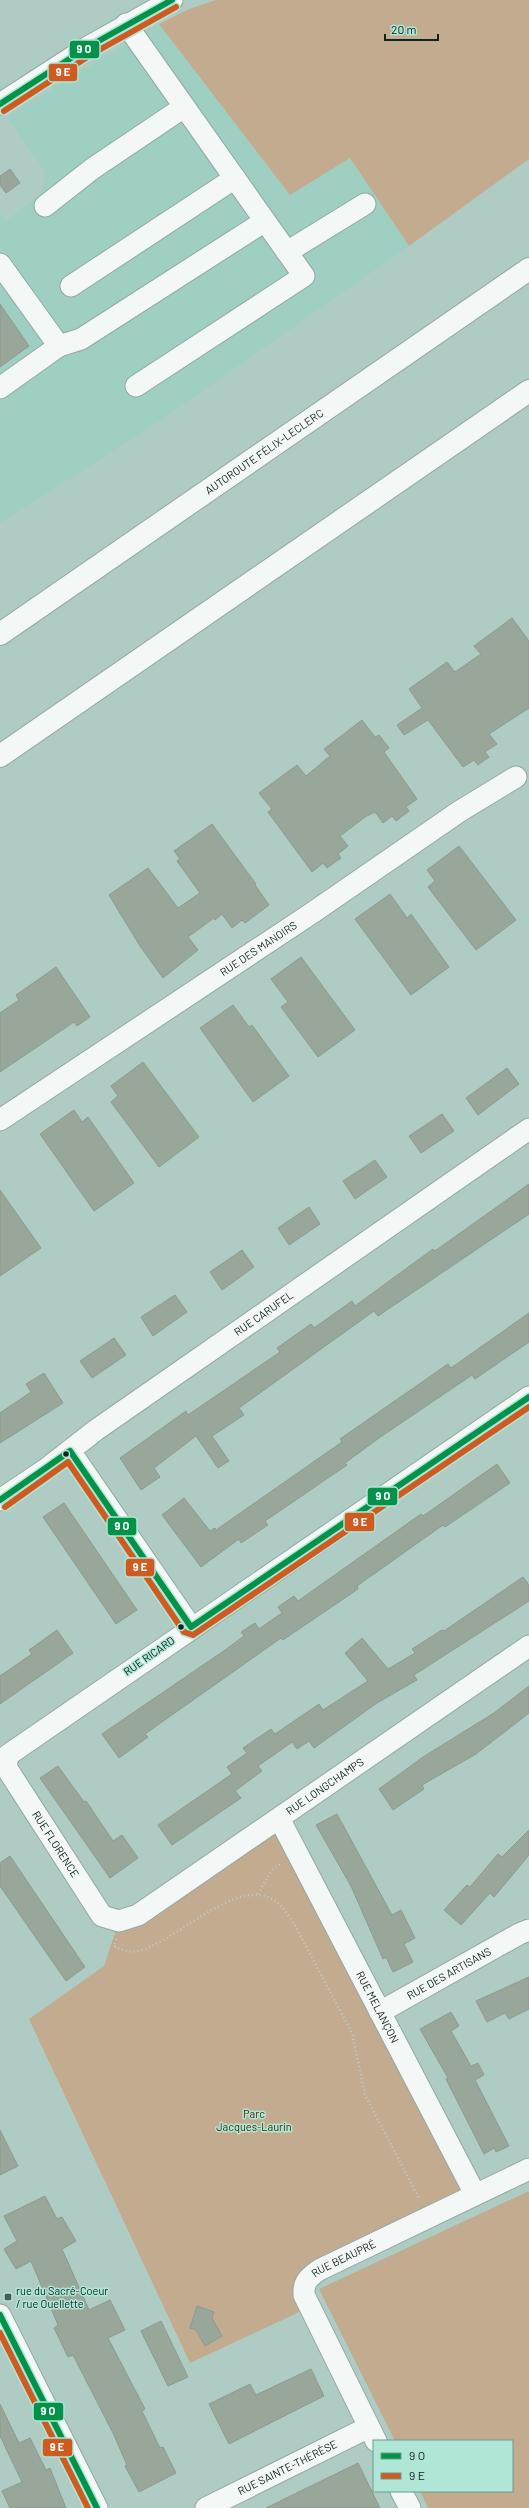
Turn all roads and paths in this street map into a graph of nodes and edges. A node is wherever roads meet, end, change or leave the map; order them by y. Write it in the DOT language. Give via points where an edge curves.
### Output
graph roads {
  1 [pos="28,0"];
  2 [pos="172,0"];
  3 [pos="0,20"];
  4 [pos="126,24"];
  5 [pos="0,104"];
  6 [pos="184,107"];
  7 [pos="235,178"];
  8 [pos="364,204"];
  9 [pos="45,206"];
  10 [pos="265,221"];
  11 [pos="287,252"];
  12 [pos="529,254"];
  13 [pos="0,264"];
  14 [pos="529,269"];
  15 [pos="71,286"];
  16 [pos="448,325"];
  17 [pos="59,346"];
  18 [pos="136,386"];
  19 [pos="0,388"];
  20 [pos="529,391"];
  21 [pos="0,634"];
  22 [pos="0,756"];
  23 [pos="516,777"];
  24 [pos="0,1120"];
  25 [pos="529,1129"];
  26 [pos="529,1397"];
  27 [pos="70,1451"];
  28 [pos="0,1500"];
  29 [pos="192,1627"];
  30 [pos="529,1646"];
  31 [pos="8,1755"];
  32 [pos="280,1820"];
  33 [pos="298,1854"];
  34 [pos="258,1894"];
  35 [pos="119,1921"];
  36 [pos="526,1929"];
  37 [pos="380,2012"];
  38 [pos="529,2169"];
  39 [pos="475,2194"];
  40 [pos="429,2217"];
  41 [pos="0,2315"];
  42 [pos="372,2434"];
  43 [pos="402,2492"];
  44 [pos="97,2508"];
  45 [pos="206,2508"];
  46 [pos="410,2508"];
  1 -- 3 [label="path"];
  2 -- 4 [label="street"];
  4 -- 5 [label="street"];
  4 -- 6 [label="street"];
  6 -- 7 [label="street"];
  6 -- 9 [label="street" via="92,169"];
  7 -- 10 [label="street"];
  7 -- 15 [label="street"];
  8 -- 11 [label="street"];
  10 -- 11 [label="street"];
  10 -- 17 [label="street" via="81,339"];
  11 -- 18 [label="street" via="304,276"];
  12 -- 16 [label="highway"];
  13 -- 17 [label="street"];
  14 -- 16 [label="highway, AUTOROUTE FÉLIX-LECLERC"];
  16 -- 21 [label="highway, AUTOROUTE FÉLIX-LECLERC"];
  17 -- 19 [label="street"];
  20 -- 22 [label="highway"];
  23 -- 24 [label="street, RUE DES MANOIRS" via="460,811 312,913"];
  25 -- 27 [label="street, RUE CARUFEL" via="103,1425"];
  26 -- 29 [label="street, RUE RICARD"];
  27 -- 28 [label="street, RUE CARUFEL"];
  27 -- 29 [label="street"];
  29 -- 31 [label="street, RUE RICARD"];
  30 -- 32 [label="street, RUE LONGCHAMPS"];
  31 -- 35 [label="street, RUE FLORENCE" via="6,1767 102,1916"];
  32 -- 33 [label="street, RUE MELANÇON"];
  32 -- 35 [label="street, RUE LONGCHAMPS" via="138,1915"];
  33 -- 34 [label="path" via="276,1866"];
  33 -- 37 [label="street, RUE MELANÇON"];
  34 -- 35 [label="path" via="247,1894 227,1902 155,1945 137,1952 125,1951 114,1946"];
  34 -- 40 [label="path" via="278,1903 295,1926 352,2033 365,2095"];
  36 -- 37 [label="street, RUE DES ARTISANS"];
  37 -- 39 [label="street, RUE MELANÇON"];
  38 -- 39 [label="street, RUE BEAUPRÉ"];
  39 -- 40 [label="street, RUE BEAUPRÉ"];
  40 -- 42 [label="street, RUE BEAUPRÉ" via="319,2270 308,2278 304,2286 304,2294"];
  41 -- 44 [label="street"];
  42 -- 45 [label="street, RUE SAINTE-THÉRÈSE"];
  43 -- 46 [label="street"];
}
